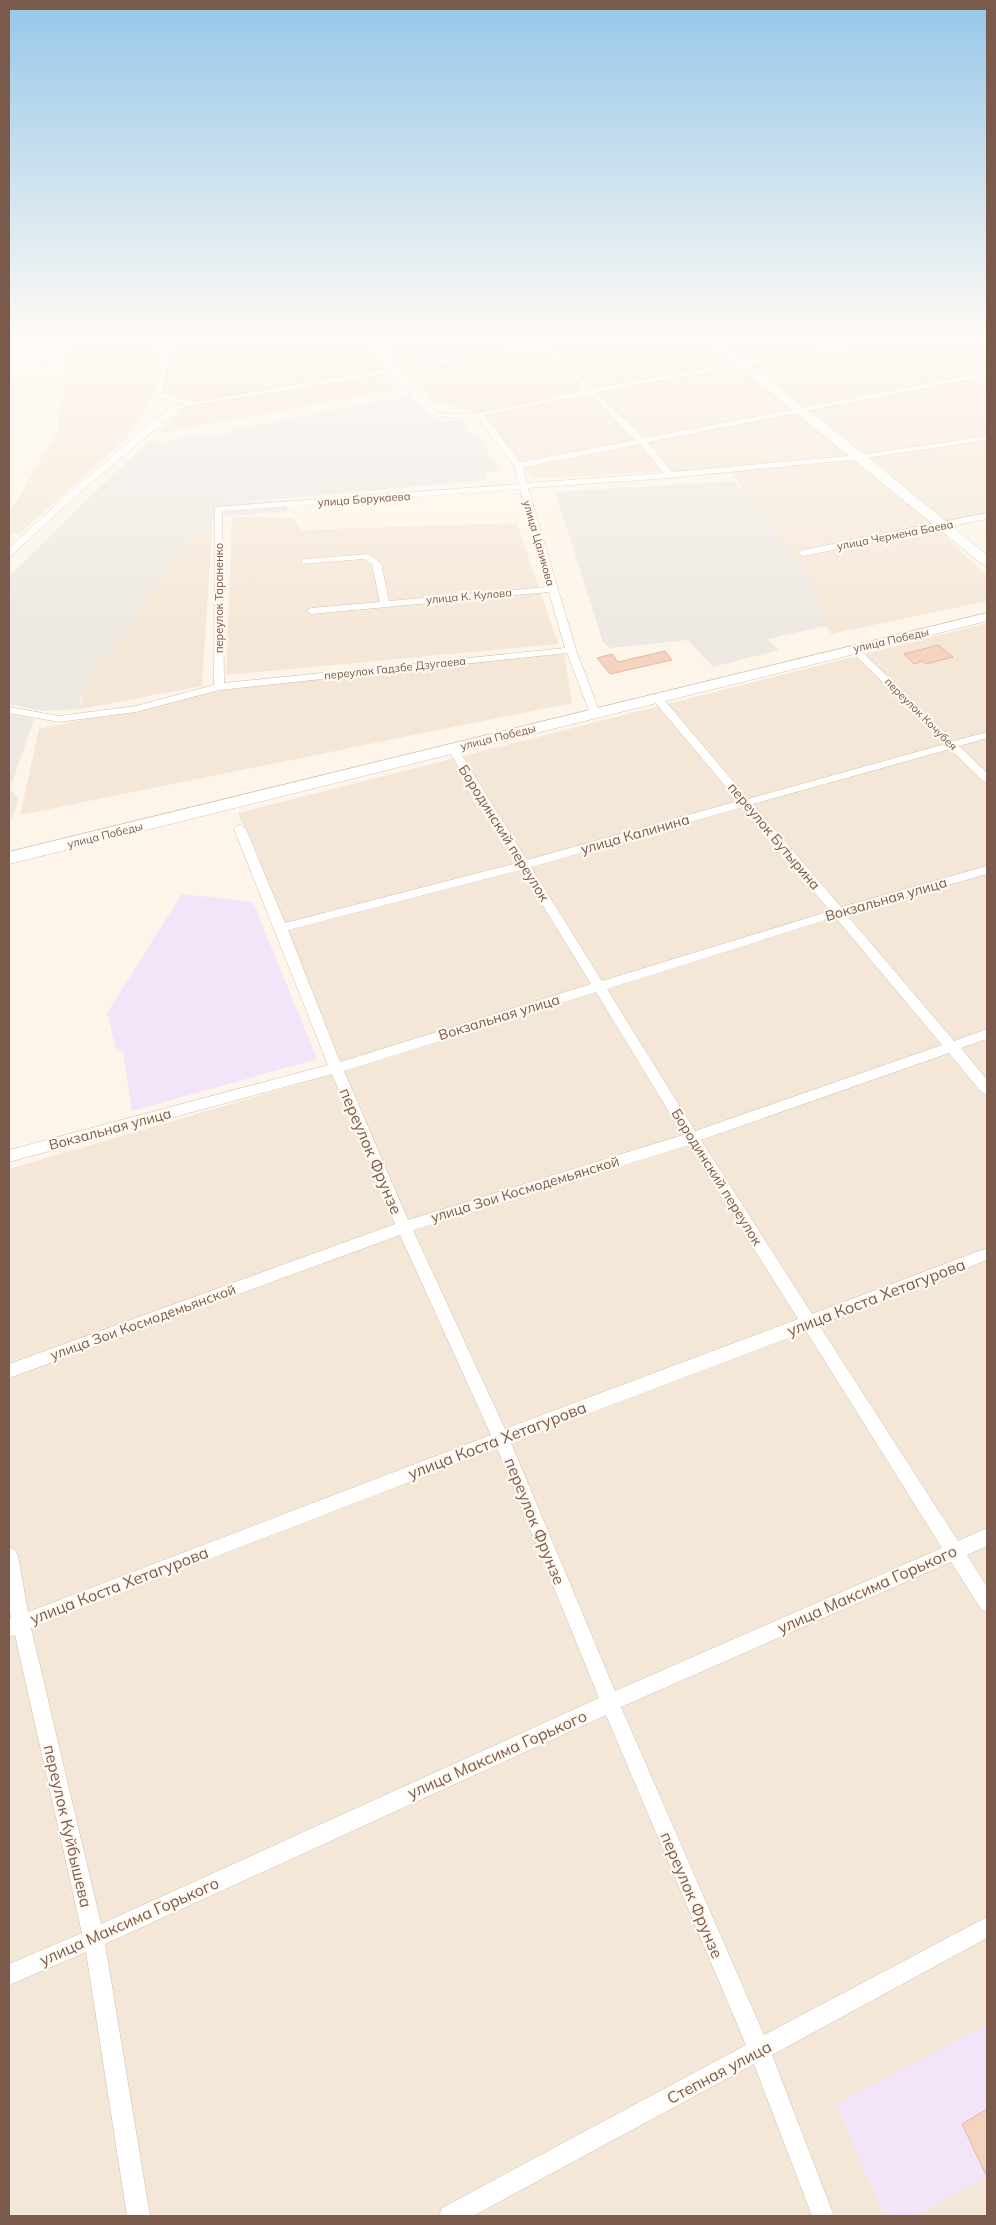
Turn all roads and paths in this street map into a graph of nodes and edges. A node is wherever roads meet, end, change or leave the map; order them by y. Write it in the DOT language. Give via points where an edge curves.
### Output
graph roads {
  1 [pos="141,436"];
  2 [pos="496,436"];
  3 [pos="637,436"];
  4 [pos="674,436"];
  5 [pos="833,436"];
  6 [pos="987,438"];
  7 [pos="643,442"];
  8 [pos="860,457"];
  9 [pos="518,465"];
  10 [pos="670,475"];
  11 [pos="524,487"];
  12 [pos="218,510"];
  13 [pos="987,516"];
  14 [pos="945,525"];
  15 [pos="10,552"];
  16 [pos="803,553"];
  17 [pos="987,561"];
  18 [pos="305,562"];
  19 [pos="552,589"];
  20 [pos="386,604"];
  21 [pos="311,610"];
  22 [pos="987,617"];
  23 [pos="854,649"];
  24 [pos="571,650"];
  25 [pos="219,686"];
  26 [pos="657,698"];
  27 [pos="9,710"];
  28 [pos="595,713"];
  29 [pos="987,735"];
  30 [pos="951,744"];
  31 [pos="452,748"];
  32 [pos="987,779"];
  33 [pos="746,803"];
  34 [pos="240,829"];
  35 [pos="9,858"];
  36 [pos="524,865"];
  37 [pos="987,870"];
  38 [pos="839,912"];
  39 [pos="281,928"];
  40 [pos="598,987"];
  41 [pos="987,1034"];
  42 [pos="951,1046"];
  43 [pos="336,1068"];
  44 [pos="987,1089"];
  45 [pos="692,1138"];
  46 [pos="9,1156"];
  47 [pos="404,1227"];
  48 [pos="987,1254"];
  49 [pos="808,1323"];
  50 [pos="9,1371"];
  51 [pos="501,1438"];
  52 [pos="987,1537"];
  53 [pos="954,1551"];
  54 [pos="9,1556"];
  55 [pos="987,1603"];
  56 [pos="15,1626"];
  57 [pos="610,1703"];
  58 [pos="987,1927"];
  59 [pos="94,1938"];
  60 [pos="9,1975"];
  61 [pos="759,2050"];
  62 [pos="138,2216"];
  63 [pos="450,2216"];
  64 [pos="824,2216"];
  1 -- 15 [label="street" via="40,522"];
  2 -- 9 [label="street, улица Цаликова"];
  3 -- 7 [label="street"];
  4 -- 7 [label="street"];
  5 -- 8 [label="main road"];
  6 -- 8 [label="street, улица Борукаева"];
  7 -- 9 [label="street"];
  7 -- 10 [label="street"];
  8 -- 10 [label="street, улица Борукаева"];
  8 -- 14 [label="main road"];
  9 -- 11 [label="street, улица Цаликова"];
  10 -- 11 [label="street, улица Борукаева"];
  11 -- 12 [label="street, улица Борукаева"];
  11 -- 19 [label="street, улица Цаликова"];
  12 -- 25 [label="street, переулок Тараненко"];
  13 -- 14 [label="street, улица Чермена Баева"];
  14 -- 16 [label="street, улица Чермена Баева"];
  14 -- 17 [label="main road"];
  18 -- 20 [label="street" via="366,556 376,563"];
  19 -- 20 [label="street, улица К. Кулова"];
  19 -- 24 [label="street, улица Цаликова"];
  20 -- 21 [label="street, улица К. Кулова"];
  22 -- 23 [label="main road, улица Победы"];
  23 -- 26 [label="main road, улица Победы"];
  23 -- 30 [label="street, переулок Кочубея"];
  24 -- 25 [label="street, переулок Гадзбе Дзугаева"];
  24 -- 28 [label="street, улица Цаликова"];
  25 -- 27 [label="street, переулок Гадзбе Дзугаева" via="136,709 59,719"];
  26 -- 28 [label="main road, улица Победы"];
  26 -- 33 [label="street, переулок Бутырина"];
  28 -- 31 [label="main road, улица Победы"];
  29 -- 30 [label="street, улица Калинина"];
  30 -- 32 [label="street, переулок Кочубея"];
  30 -- 33 [label="street, улица Калинина"];
  31 -- 35 [label="main road, улица Победы"];
  31 -- 36 [label="street, Бородинский переулок"];
  33 -- 36 [label="street, улица Калинина"];
  33 -- 38 [label="street, переулок Бутырина"];
  34 -- 39 [label="street, переулок Фрунзе"];
  36 -- 39 [label="street, улица Калинина"];
  36 -- 40 [label="street, Бородинский переулок"];
  37 -- 38 [label="street, Вокзальная улица"];
  38 -- 40 [label="street, Вокзальная улица"];
  38 -- 42 [label="street, переулок Бутырина"];
  39 -- 43 [label="street, переулок Фрунзе"];
  40 -- 43 [label="street, Вокзальная улица"];
  40 -- 45 [label="street, Бородинский переулок"];
  41 -- 42 [label="street, улица Зои Космодемьянской"];
  42 -- 44 [label="street, переулок Бутырина"];
  42 -- 45 [label="street, улица Зои Космодемьянской"];
  43 -- 46 [label="street, Вокзальная улица"];
  43 -- 47 [label="street, переулок Фрунзе"];
  45 -- 47 [label="street, улица Зои Космодемьянской"];
  45 -- 49 [label="street, Бородинский переулок"];
  47 -- 50 [label="street, улица Зои Космодемьянской"];
  47 -- 51 [label="street, переулок Фрунзе"];
  48 -- 49 [label="street, улица Коста Хетагурова"];
  49 -- 51 [label="street, улица Коста Хетагурова"];
  49 -- 53 [label="street, Бородинский переулок"];
  51 -- 56 [label="street, улица Коста Хетагурова"];
  51 -- 57 [label="street, переулок Фрунзе"];
  52 -- 53 [label="street, улица Максима Горького"];
  53 -- 55 [label="street, Бородинский переулок"];
  53 -- 57 [label="street, улица Максима Горького"];
  54 -- 56 [label="street, переулок Куйбышева"];
  56 -- 59 [label="street, переулок Куйбышева"];
  57 -- 59 [label="street, улица Максима Горького"];
  57 -- 61 [label="street, переулок Фрунзе"];
  58 -- 61 [label="street, Степная улица"];
  59 -- 60 [label="street, улица Максима Горького"];
  59 -- 62 [label="street, переулок Куйбышева"];
  61 -- 63 [label="street, Степная улица"];
  61 -- 64 [label="street, переулок Фрунзе"];
}
